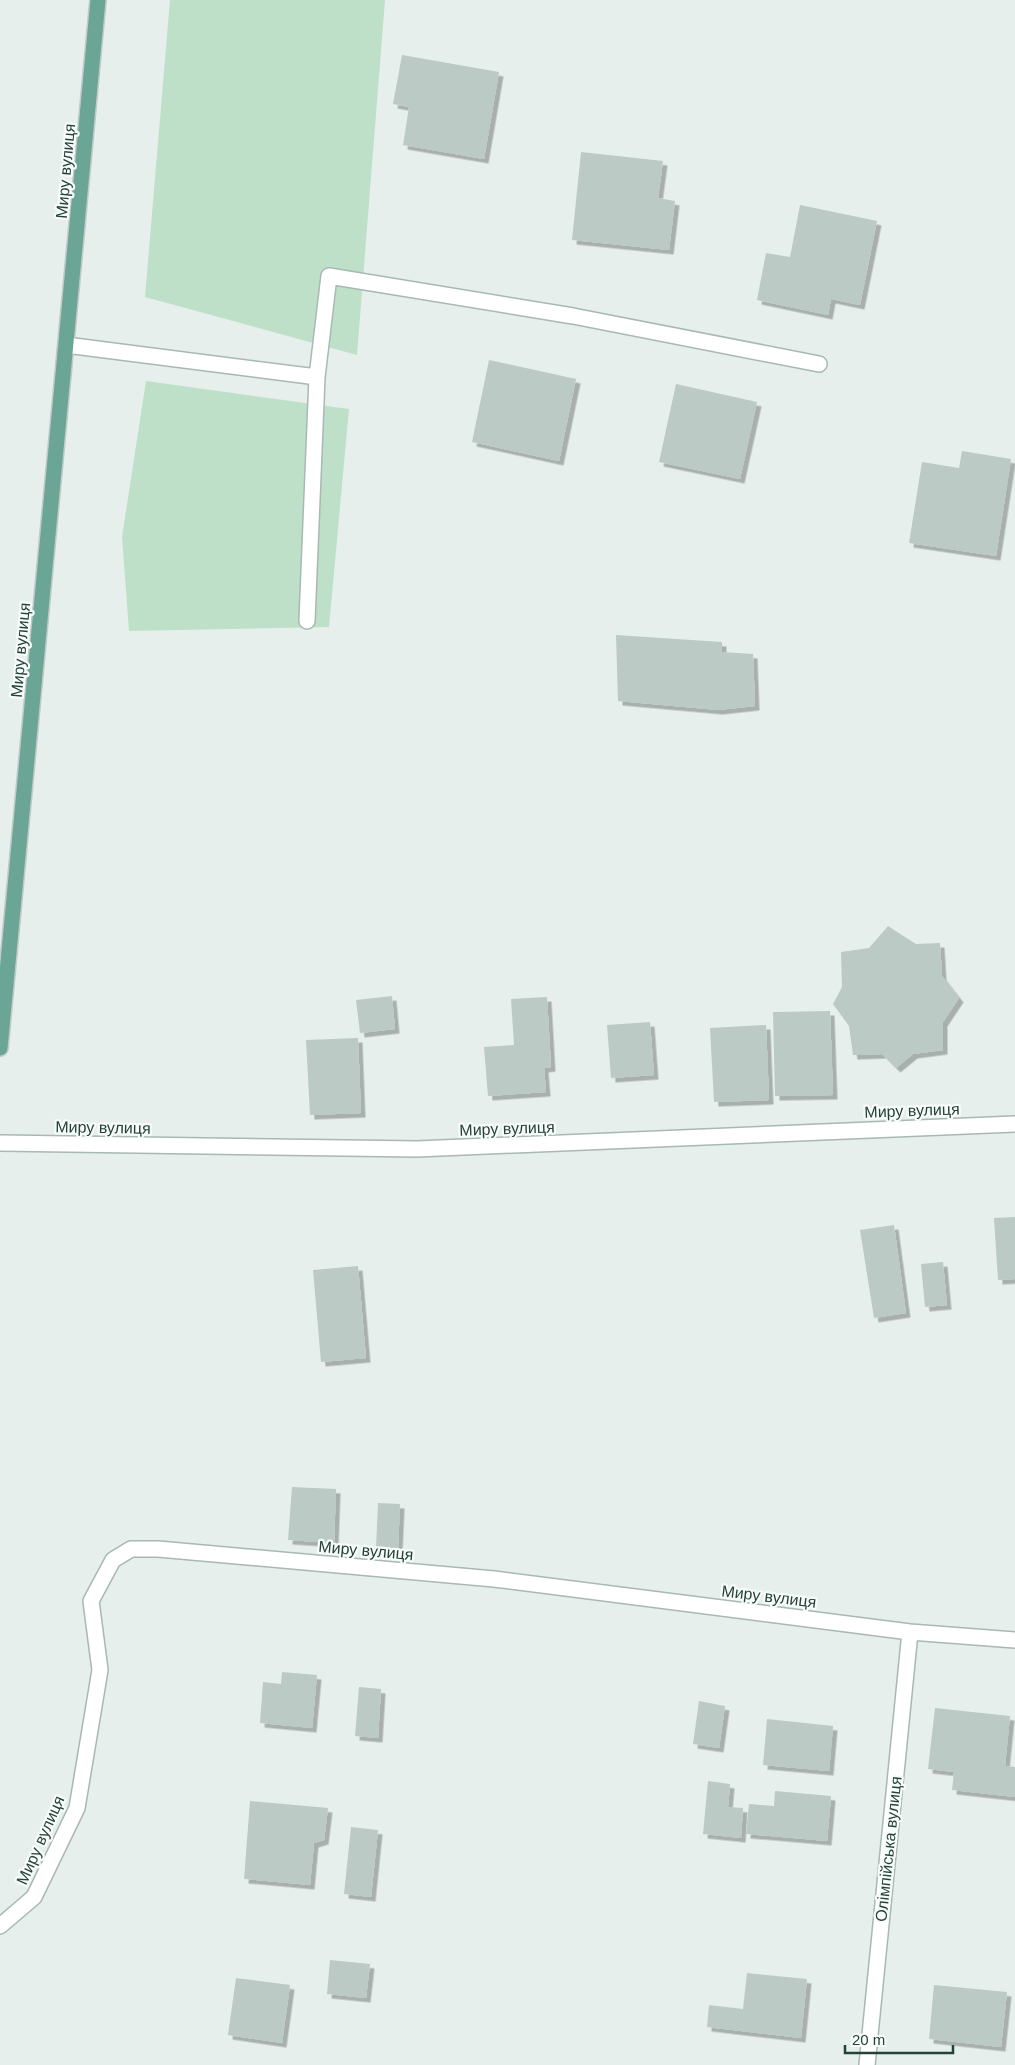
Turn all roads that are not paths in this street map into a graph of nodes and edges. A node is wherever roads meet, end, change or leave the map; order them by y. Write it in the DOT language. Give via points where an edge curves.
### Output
graph roads {
  1 [pos="98,0"];
  2 [pos="66,345"];
  3 [pos="819,364"];
  4 [pos="317,377"];
  5 [pos="307,621"];
  6 [pos="0,1048"];
  7 [pos="1015,1124"];
  8 [pos="0,1144"];
  9 [pos="910,1632"];
  10 [pos="1015,1640"];
  11 [pos="0,1926"];
  12 [pos="867,2065"];
  1 -- 2 [label="main road, Миру вулиця"];
  2 -- 4 [label="street"];
  2 -- 6 [label="main road, Миру вулиця"];
  3 -- 4 [label="street" via="573,316 329,276"];
  4 -- 5 [label="street"];
  7 -- 8 [label="street, Миру вулиця" via="417,1149"];
  9 -- 10 [label="street, Миру вулиця"];
  9 -- 11 [label="street, Миру вулиця" via="494,1579 131,1549 113,1560 91,1600 100,1670 77,1808 34,1897"];
  9 -- 12 [label="street, Олімпійська вулиця"];
}
